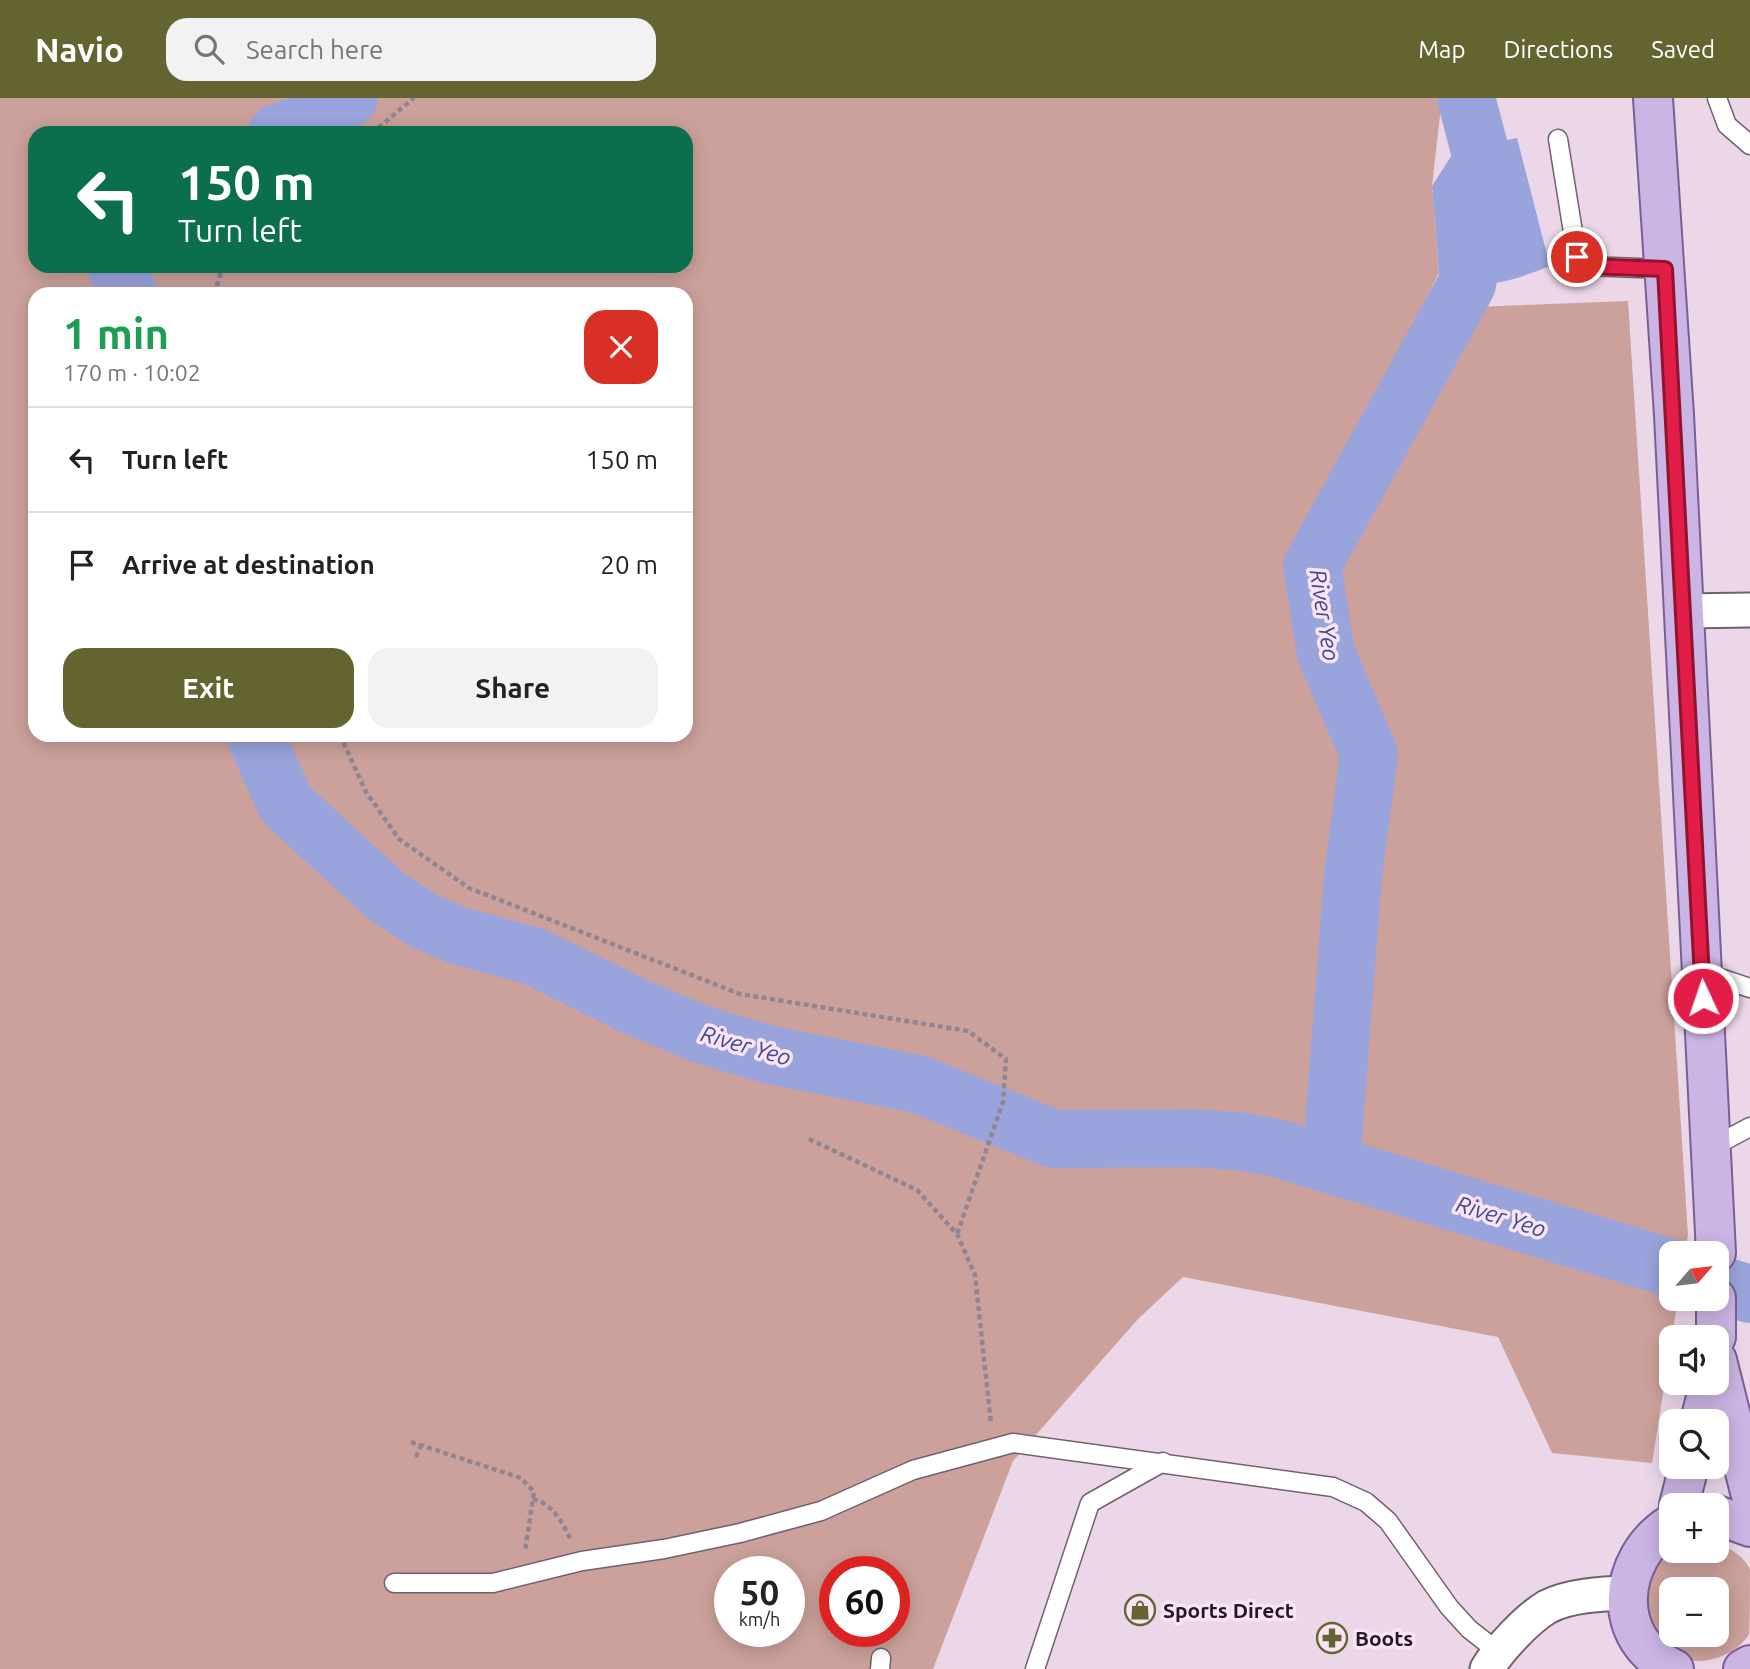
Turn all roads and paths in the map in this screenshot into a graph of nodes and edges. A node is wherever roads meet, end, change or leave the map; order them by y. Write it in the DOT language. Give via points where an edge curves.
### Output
graph roads {
  1 [pos="414,98"];
  2 [pos="1653,98"];
  3 [pos="1717,98"];
  4 [pos="380,126"];
  5 [pos="1558,139"];
  6 [pos="1750,145"];
  7 [pos="1665,269"];
  8 [pos="1750,610"];
  9 [pos="1683,611"];
  10 [pos="343,742"];
  11 [pos="1702,972"];
  12 [pos="1750,988"];
  13 [pos="1750,1127"];
  14 [pos="809,1139"];
  15 [pos="1712,1147"];
  16 [pos="957,1234"];
  17 [pos="1716,1241"];
  18 [pos="1726,1395"];
  19 [pos="411,1442"];
  20 [pos="421,1445"];
  21 [pos="994,1448"];
  22 [pos="416,1457"];
  23 [pos="1163,1462"];
  24 [pos="1750,1492"];
  25 [pos="533,1499"];
  26 [pos="1729,1519"];
  27 [pos="1750,1527"];
  28 [pos="1659,1532"];
  29 [pos="582,1561"];
  30 [pos="521,1576"];
  31 [pos="394,1583"];
  32 [pos="1627,1592"];
  33 [pos="1492,1660"];
  34 [pos="1656,1663"];
  35 [pos="1750,1665"];
  36 [pos="1035,1669"];
  37 [pos="1743,1669"];
  1 -- 4 [label="path"];
  2 -- 7 [label="main road"];
  3 -- 6 [label="lane" via="1727,125"];
  5 -- 7 [label="lane" via="1577,257 1586,266"];
  7 -- 9 [label="main road"];
  8 -- 9 [label="street"];
  9 -- 11 [label="main road"];
  10 -- 16 [label="path" via="366,792 398,839 469,888 740,993 968,1031 1006,1059 1003,1102"];
  11 -- 12 [label="lane"];
  11 -- 15 [label="main road"];
  13 -- 15 [label="lane"];
  14 -- 16 [label="path" via="917,1190"];
  15 -- 17 [label="main road"];
  16 -- 21 [label="path" via="975,1275"];
  18 -- 24 [label="main road"];
  19 -- 20 [label="path"];
  20 -- 22 [label="path"];
  20 -- 25 [label="path" via="521,1478 534,1492"];
  21 -- 23 [label="lane" via="1013,1443"];
  21 -- 29 [label="lane" via="913,1470 821,1511 664,1549"];
  23 -- 33 [label="lane" via="1333,1487 1366,1502 1388,1521"];
  23 -- 36 [label="lane" via="1090,1503"];
  25 -- 29 [label="path" via="545,1503 563,1524"];
  25 -- 30 [label="path"];
  26 -- 27 [label="main road"];
  28 -- 32 [label="main road" via="1641,1551"];
  29 -- 30 [label="lane"];
  30 -- 31 [label="lane" via="493,1583"];
  32 -- 33 [label="street" via="1590,1595 1548,1607"];
  32 -- 34 [label="main road" via="1636,1633"];
  35 -- 37 [label="main road"];
}
